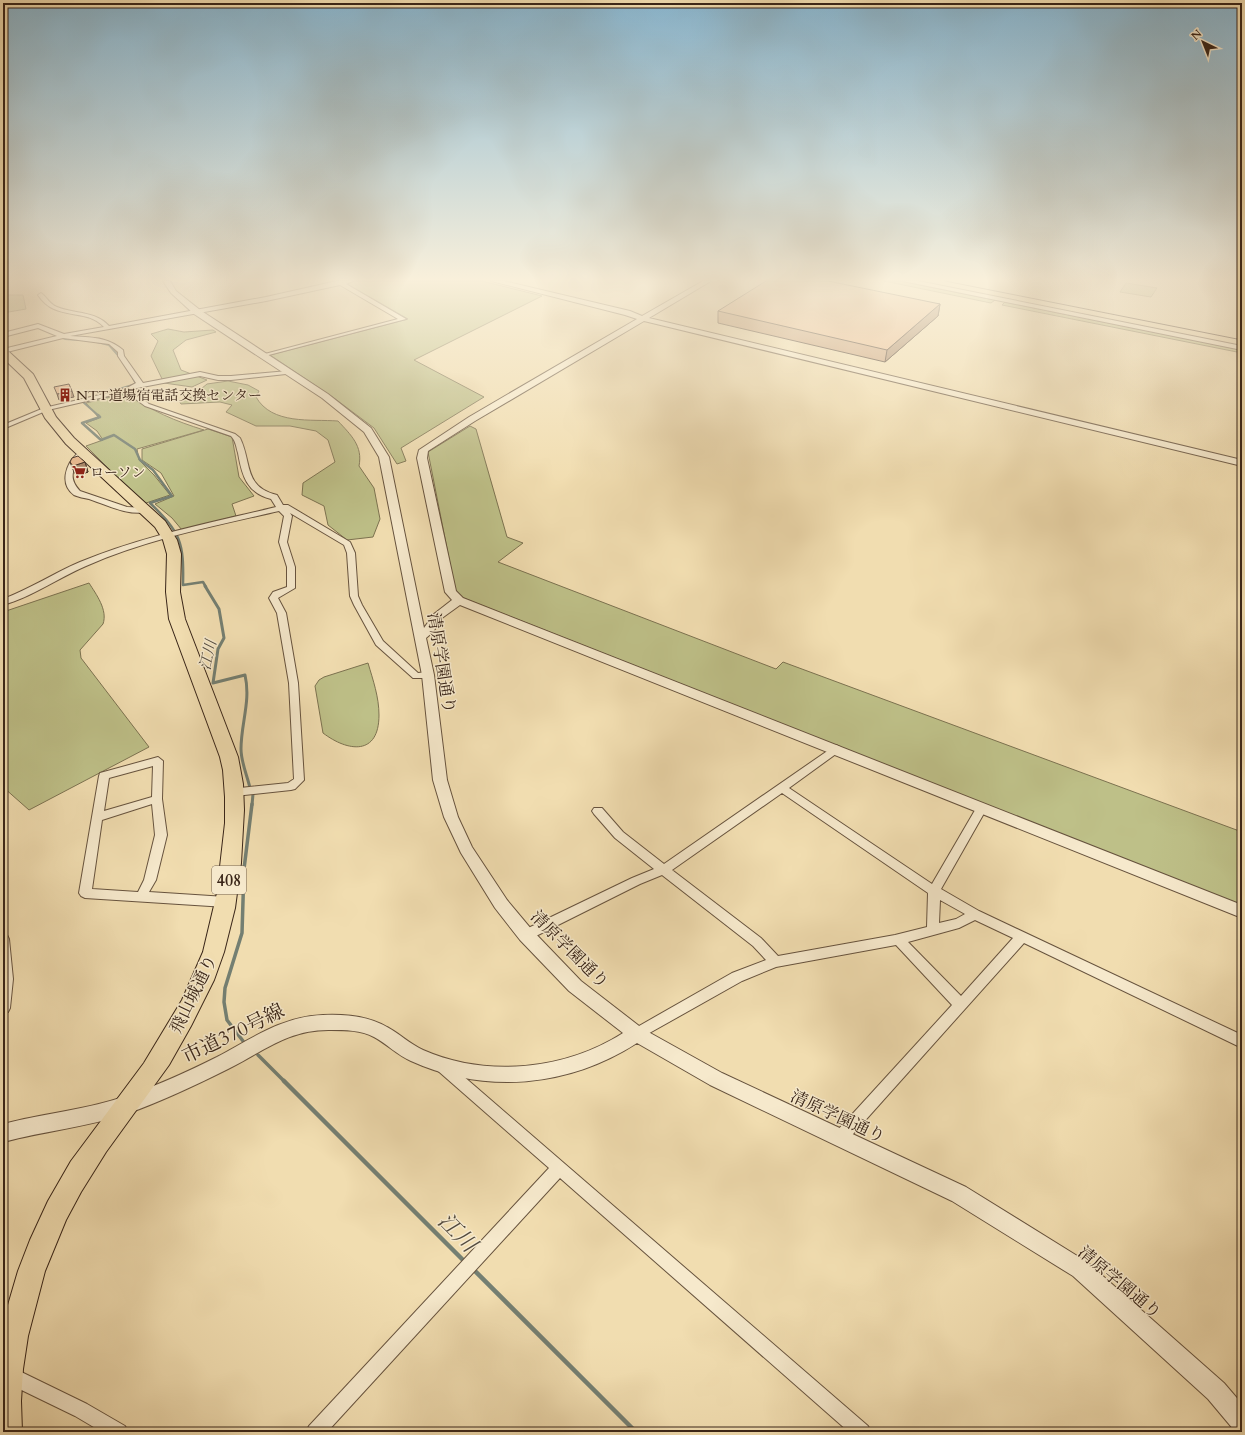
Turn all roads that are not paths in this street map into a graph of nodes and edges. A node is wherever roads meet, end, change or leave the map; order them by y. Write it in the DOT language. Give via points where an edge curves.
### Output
graph roads {
  1 [pos="26,348"];
  2 [pos="118,348"];
  3 [pos="250,348"];
  4 [pos="293,348"];
  5 [pos="588,348"];
  6 [pos="770,348"];
  7 [pos="774,348"];
  8 [pos="4,355"];
  9 [pos="262,356"];
  10 [pos="286,372"];
  11 [pos="138,386"];
  12 [pos="127,390"];
  13 [pos="46,409"];
  14 [pos="3,427"];
  15 [pos="83,455"];
  16 [pos="1242,459"];
  17 [pos="1242,463"];
  18 [pos="280,507"];
  19 [pos="144,510"];
  20 [pos="169,534"];
  21 [pos="459,600"];
  22 [pos="3,602"];
  23 [pos="420,637"];
  24 [pos="428,675"];
  25 [pos="836,749"];
  26 [pos="782,788"];
  27 [pos="235,792"];
  28 [pos="157,799"];
  29 [pos="982,808"];
  30 [pos="598,811"];
  31 [pos="98,817"];
  32 [pos="665,869"];
  33 [pos="934,891"];
  34 [pos="141,897"];
  35 [pos="226,902"];
  36 [pos="1242,912"];
  37 [pos="975,914"];
  38 [pos="933,930"];
  39 [pos="526,935"];
  40 [pos="1023,936"];
  41 [pos="3,939"];
  42 [pos="898,939"];
  43 [pos="775,962"];
  44 [pos="960,1005"];
  45 [pos="3,1008"];
  46 [pos="637,1034"];
  47 [pos="1242,1042"];
  48 [pos="442,1066"];
  49 [pos="127,1104"];
  50 [pos="3,1133"];
  51 [pos="840,1138"];
  52 [pos="559,1168"];
  53 [pos="7,1375"];
  54 [pos="1242,1422"];
  55 [pos="6,1432"];
  56 [pos="119,1432"];
  57 [pos="315,1432"];
  58 [pos="862,1432"];
  1 -- 8 [label="street"];
  2 -- 11 [label="street" via="140,384"];
  3 -- 9 [label="street, 清原学園通り"];
  4 -- 9 [label="street"];
  5 -- 21 [label="street" via="424,441 418,448 451,592"];
  6 -- 17 [label="street"];
  7 -- 16 [label="street"];
  8 -- 13 [label="highway" via="29,376"];
  9 -- 10 [label="street, 清原学園通り"];
  10 -- 11 [label="street" via="231,378 200,374"];
  10 -- 23 [label="street, 清原学園通り" via="324,396 368,430 384,457"];
  11 -- 12 [label="street"];
  12 -- 13 [label="street"];
  12 -- 18 [label="street" via="147,405 234,435 238,439 248,479 260,494 274,498"];
  13 -- 14 [label="street"];
  13 -- 15 [label="highway" via="60,430"];
  15 -- 19 [label="highway"];
  15 -- 19 [label="street" via="74,460 69,468 68,476 72,488 77,493 126,509"];
  18 -- 20 [label="street"];
  18 -- 24 [label="street" via="288,508 347,544 351,552 354,596 379,643 416,676"];
  18 -- 27 [label="street" via="288,516 283,542 291,567 292,580 291,588 276,594 273,598 284,618 286,645 291,663 299,780 291,786"];
  19 -- 20 [label="highway"];
  20 -- 22 [label="street" via="83,564"];
  20 -- 27 [label="highway, 飛山城通り / 408" via="175,558 174,603 178,619 223,740 234,775"];
  21 -- 23 [label="street" via="438,616 429,630"];
  21 -- 25 [label="street"];
  23 -- 24 [label="street, 清原学園通り"];
  24 -- 39 [label="street, 清原学園通り" via="440,780 451,817 482,876"];
  25 -- 26 [label="street"];
  25 -- 29 [label="street"];
  26 -- 32 [label="street"];
  26 -- 33 [label="street"];
  27 -- 35 [label="highway, 飛山城通り / 408" via="235,824"];
  28 -- 31 [label="street"];
  28 -- 31 [label="street" via="158,761 104,776"];
  28 -- 34 [label="street" via="161,835 150,880"];
  29 -- 33 [label="street"];
  29 -- 36 [label="street"];
  30 -- 32 [label="street" via="620,835"];
  31 -- 34 [label="street" via="85,893"];
  32 -- 39 [label="street"];
  32 -- 43 [label="street" via="757,942"];
  33 -- 37 [label="street"];
  33 -- 38 [label="street"];
  34 -- 35 [label="street"];
  35 -- 49 [label="highway, 飛山城通り / 408" via="204,980 165,1051"];
  37 -- 38 [label="street" via="959,923"];
  37 -- 40 [label="street"];
  38 -- 42 [label="street"];
  39 -- 46 [label="street, 清原学園通り" via="575,986"];
  40 -- 44 [label="street"];
  40 -- 47 [label="street"];
  41 -- 45 [label="street" via="7,979"];
  42 -- 43 [label="street"];
  42 -- 44 [label="street"];
  43 -- 46 [label="street" via="737,977"];
  44 -- 51 [label="street"];
  46 -- 48 [label="street, 市道370号線" via="604,1054 571,1066 535,1073 503,1075"];
  46 -- 51 [label="street, 清原学園通り" via="716,1079"];
  48 -- 49 [label="street, 市道370号線" via="416,1055 379,1031 351,1023 322,1022 292,1026 178,1084"];
  48 -- 52 [label="street"];
  49 -- 50 [label="street, 市道370号線"];
  49 -- 53 [label="highway, 飛山城通り / 408" via="71,1184 51,1221 35,1261"];
  51 -- 54 [label="street, 清原学園通り" via="958,1194 1080,1269 1216,1391"];
  52 -- 57 [label="street"];
  52 -- 58 [label="street"];
  53 -- 55 [label="highway, 飛山城通り / 408"];
  53 -- 56 [label="street" via="82,1410"];
}
